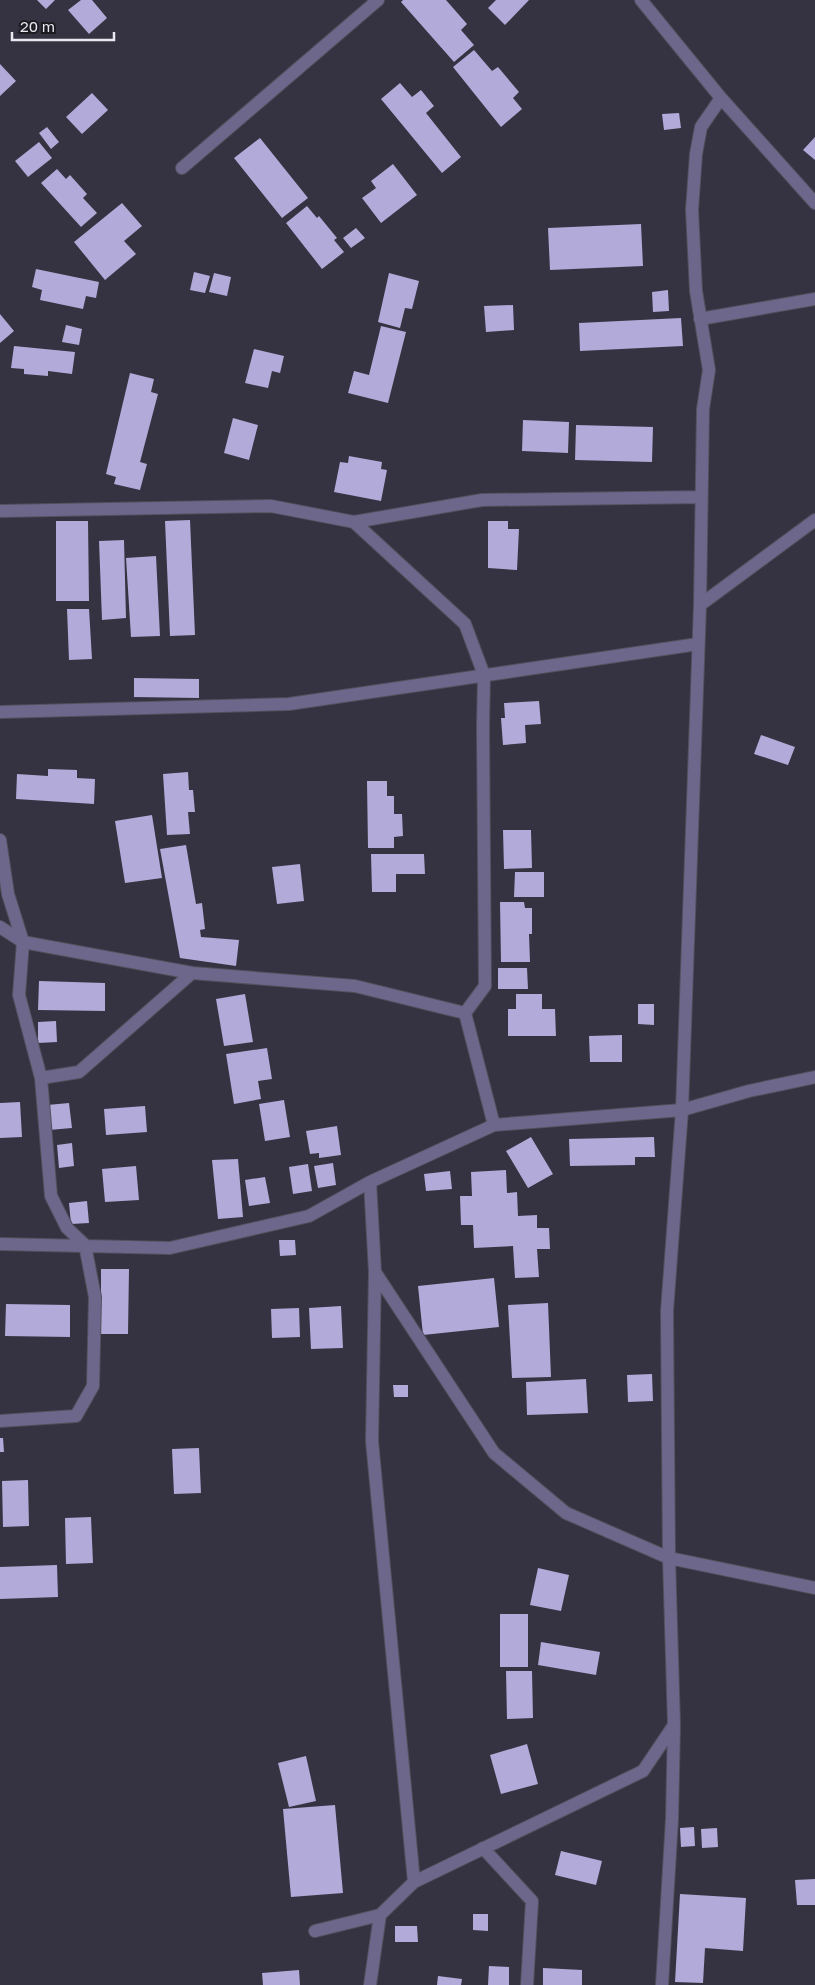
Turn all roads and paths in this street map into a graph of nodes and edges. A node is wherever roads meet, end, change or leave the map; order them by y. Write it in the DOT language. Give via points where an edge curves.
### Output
graph roads {
  1 [pos="378,0"];
  2 [pos="641,0"];
  3 [pos="721,98"];
  4 [pos="182,168"];
  5 [pos="815,203"];
  6 [pos="815,299"];
  7 [pos="700,319"];
  8 [pos="701,497"];
  9 [pos="0,511"];
  10 [pos="815,520"];
  11 [pos="354,522"];
  12 [pos="700,605"];
  13 [pos="698,644"];
  14 [pos="484,675"];
  15 [pos="0,712"];
  16 [pos="0,840"];
  17 [pos="0,927"];
  18 [pos="23,942"];
  19 [pos="192,973"];
  20 [pos="465,1013"];
  21 [pos="815,1077"];
  22 [pos="40,1078"];
  23 [pos="682,1110"];
  24 [pos="494,1125"];
  25 [pos="370,1182"];
  26 [pos="0,1244"];
  27 [pos="84,1245"];
  28 [pos="375,1272"];
  29 [pos="0,1421"];
  30 [pos="669,1558"];
  31 [pos="815,1588"];
  32 [pos="674,1725"];
  33 [pos="483,1848"];
  34 [pos="414,1882"];
  35 [pos="380,1915"];
  36 [pos="315,1931"];
  37 [pos="370,1985"];
  38 [pos="527,1985"];
  39 [pos="662,1985"];
  1 -- 4 [label="street"];
  2 -- 3 [label="street"];
  3 -- 5 [label="street"];
  3 -- 7 [label="street" via="701,127 696,154 692,210"];
  6 -- 7 [label="street"];
  7 -- 8 [label="street" via="709,370 703,409"];
  8 -- 11 [label="street" via="482,500"];
  8 -- 12 [label="street"];
  9 -- 11 [label="street" via="271,506"];
  10 -- 12 [label="street"];
  11 -- 14 [label="street" via="465,624"];
  12 -- 13 [label="street"];
  13 -- 14 [label="street"];
  13 -- 23 [label="street"];
  14 -- 15 [label="street" via="289,704"];
  14 -- 20 [label="street" via="485,986"];
  16 -- 18 [label="street" via="8,894"];
  17 -- 18 [label="street"];
  18 -- 19 [label="street"];
  18 -- 22 [label="street" via="19,995"];
  19 -- 20 [label="street" via="356,986"];
  19 -- 22 [label="street" via="79,1072"];
  20 -- 24 [label="street"];
  21 -- 23 [label="street"];
  22 -- 27 [label="street" via="51,1196 67,1228"];
  23 -- 24 [label="street"];
  23 -- 30 [label="street" via="667,1311"];
  24 -- 25 [label="street"];
  25 -- 27 [label="street" via="309,1216 180,1246"];
  25 -- 28 [label="street"];
  26 -- 27 [label="street"];
  27 -- 29 [label="street" via="95,1297 93,1386 76,1416"];
  28 -- 30 [label="street" via="494,1452 566,1513"];
  28 -- 34 [label="street" via="372,1441"];
  30 -- 31 [label="street"];
  30 -- 32 [label="street"];
  32 -- 33 [label="street" via="643,1771"];
  32 -- 39 [label="street"];
  33 -- 34 [label="street"];
  33 -- 38 [label="street" via="532,1901"];
  34 -- 35 [label="street"];
  35 -- 36 [label="street"];
  35 -- 37 [label="street"];
}
